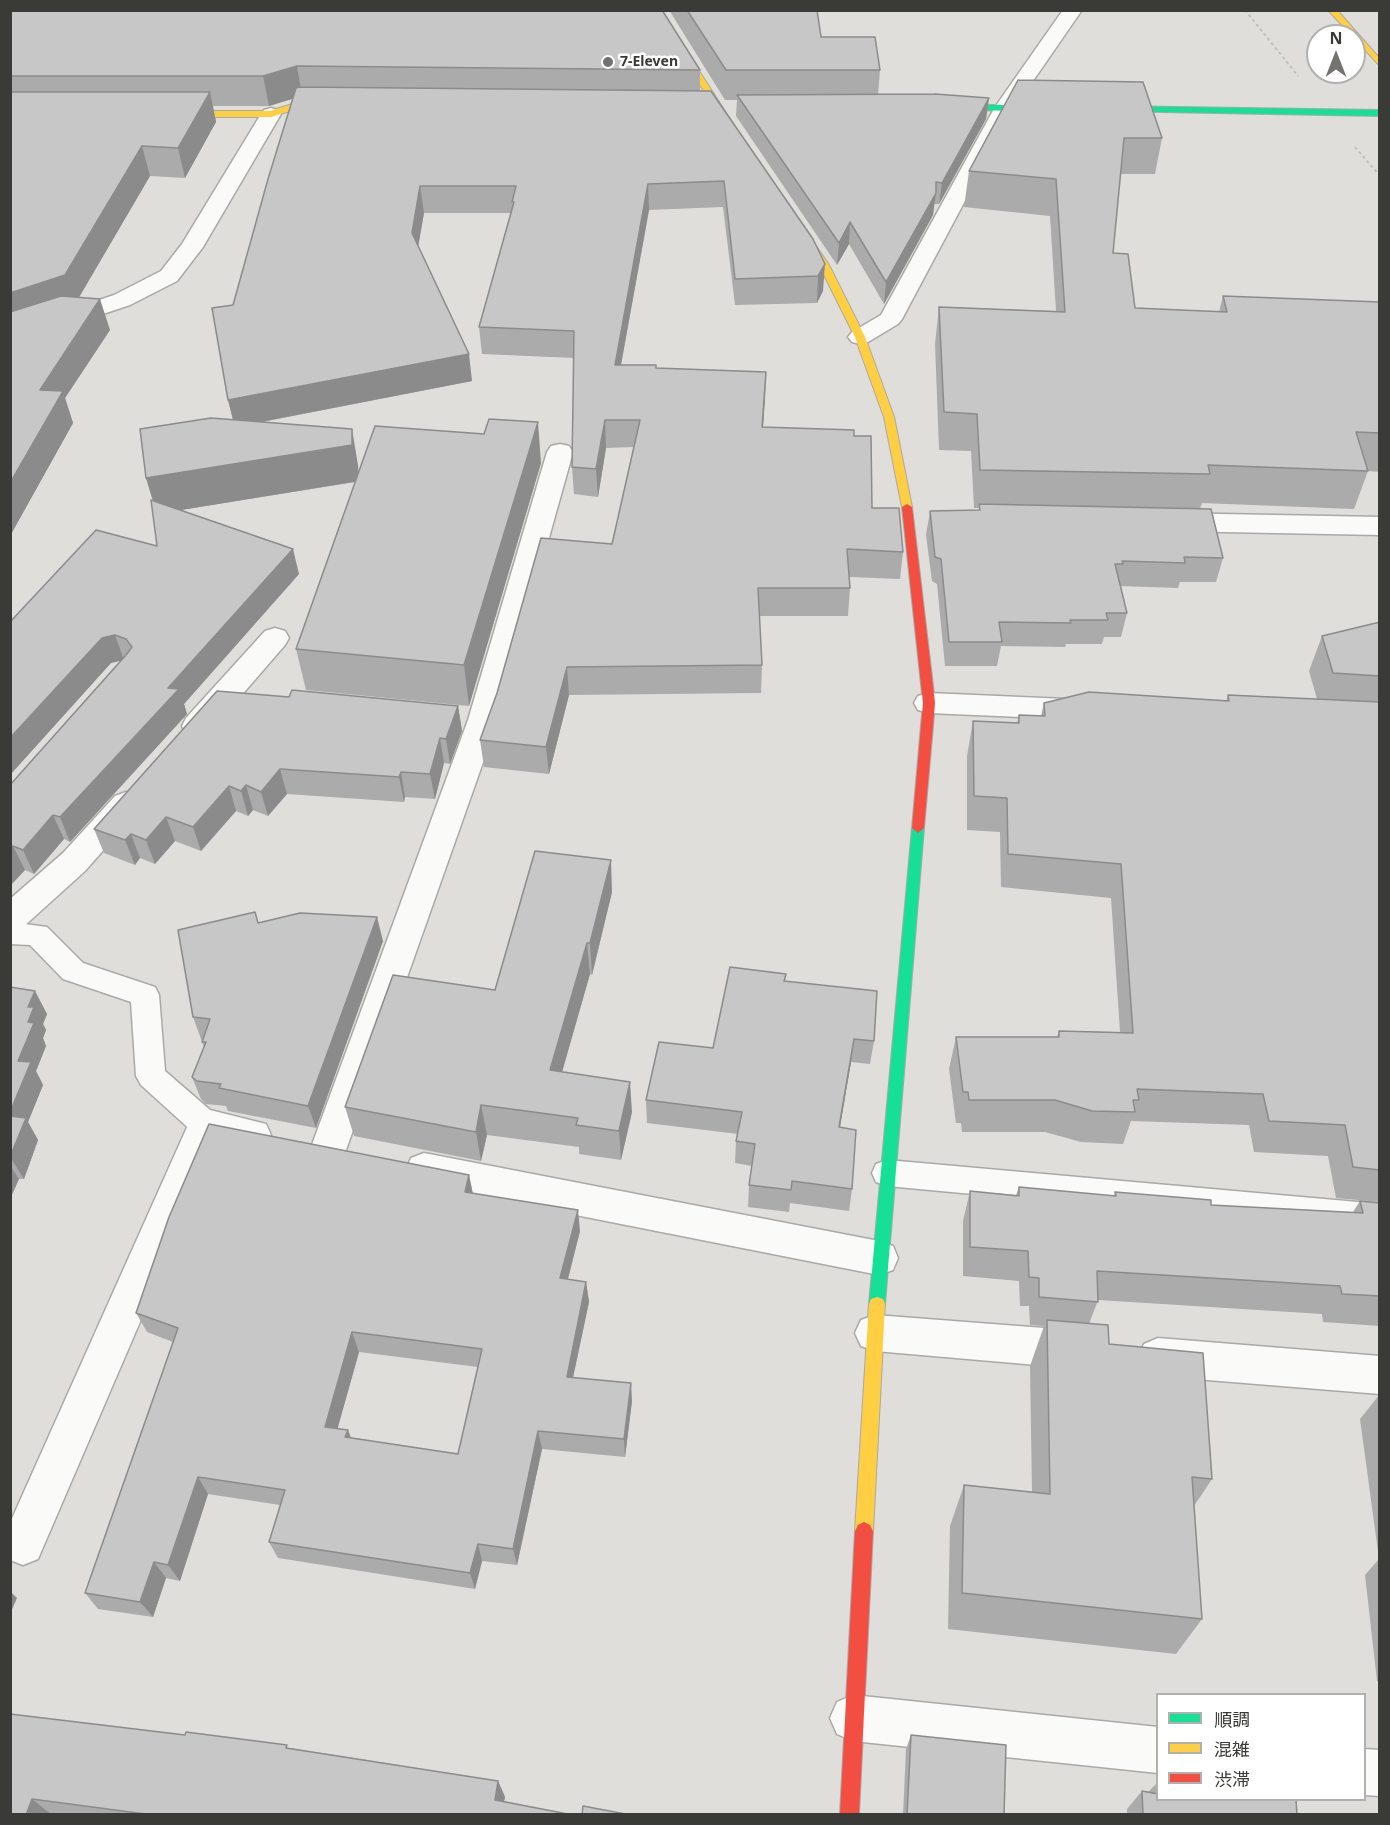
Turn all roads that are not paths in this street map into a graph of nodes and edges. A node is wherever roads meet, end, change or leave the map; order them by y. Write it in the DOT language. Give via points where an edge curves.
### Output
graph roads {
  1 [pos="656,10"];
  2 [pos="1073,10"];
  3 [pos="1332,10"];
  4 [pos="1380,64"];
  5 [pos="348,105"];
  6 [pos="1005,107"];
  7 [pos="928,108"];
  8 [pos="1067,108"];
  9 [pos="1091,109"];
  10 [pos="1380,113"];
  11 [pos="152,114"];
  12 [pos="271,114"];
  13 [pos="738,138"];
  14 [pos="791,216"];
  15 [pos="860,337"];
  16 [pos="10,338"];
  17 [pos="560,452"];
  18 [pos="1144,522"];
  19 [pos="1380,526"];
  20 [pos="275,638"];
  21 [pos="224,695"];
  22 [pos="259,699"];
  23 [pos="928,703"];
  24 [pos="1118,712"];
  25 [pos="177,748"];
  26 [pos="145,783"];
  27 [pos="10,919"];
  28 [pos="10,933"];
  29 [pos="206,1125"];
  30 [pos="332,1151"];
  31 [pos="887,1173"];
  32 [pos="1380,1218"];
  33 [pos="879,1258"];
  34 [pos="875,1333"];
  35 [pos="1380,1375"];
  36 [pos="23,1544"];
  37 [pos="854,1718"];
  38 [pos="1156,1750"];
  39 [pos="849,1815"];
  1 -- 13 [label="main road"];
  2 -- 6 [label="street"];
  3 -- 4 [label="main road"];
  5 -- 12 [label="main road" via="302,104"];
  6 -- 7 [label="main road"];
  6 -- 8 [label="main road"];
  6 -- 15 [label="street" via="890,319"];
  9 -- 10 [label="main road"];
  11 -- 12 [label="main road"];
  12 -- 16 [label="street" via="192,248 169,276 122,300"];
  14 -- 15 [label="main road" via="824,265"];
  15 -- 23 [label="main road" via="921,517"];
  17 -- 30 [label="street"];
  18 -- 19 [label="street"];
  20 -- 21 [label="street"];
  21 -- 22 [label="street"];
  21 -- 25 [label="street"];
  23 -- 24 [label="street"];
  23 -- 31 [label="main road"];
  26 -- 27 [label="street" via="74,862"];
  28 -- 29 [label="lane" via="37,935 73,971 145,995 151,1076"];
  29 -- 30 [label="street"];
  29 -- 36 [label="street"];
  30 -- 33 [label="street"];
  31 -- 32 [label="lane"];
  31 -- 33 [label="main road"];
  33 -- 34 [label="main road"];
  34 -- 35 [label="street"];
  34 -- 37 [label="main road"];
  37 -- 38 [label="street"];
  37 -- 39 [label="main road"];
}
